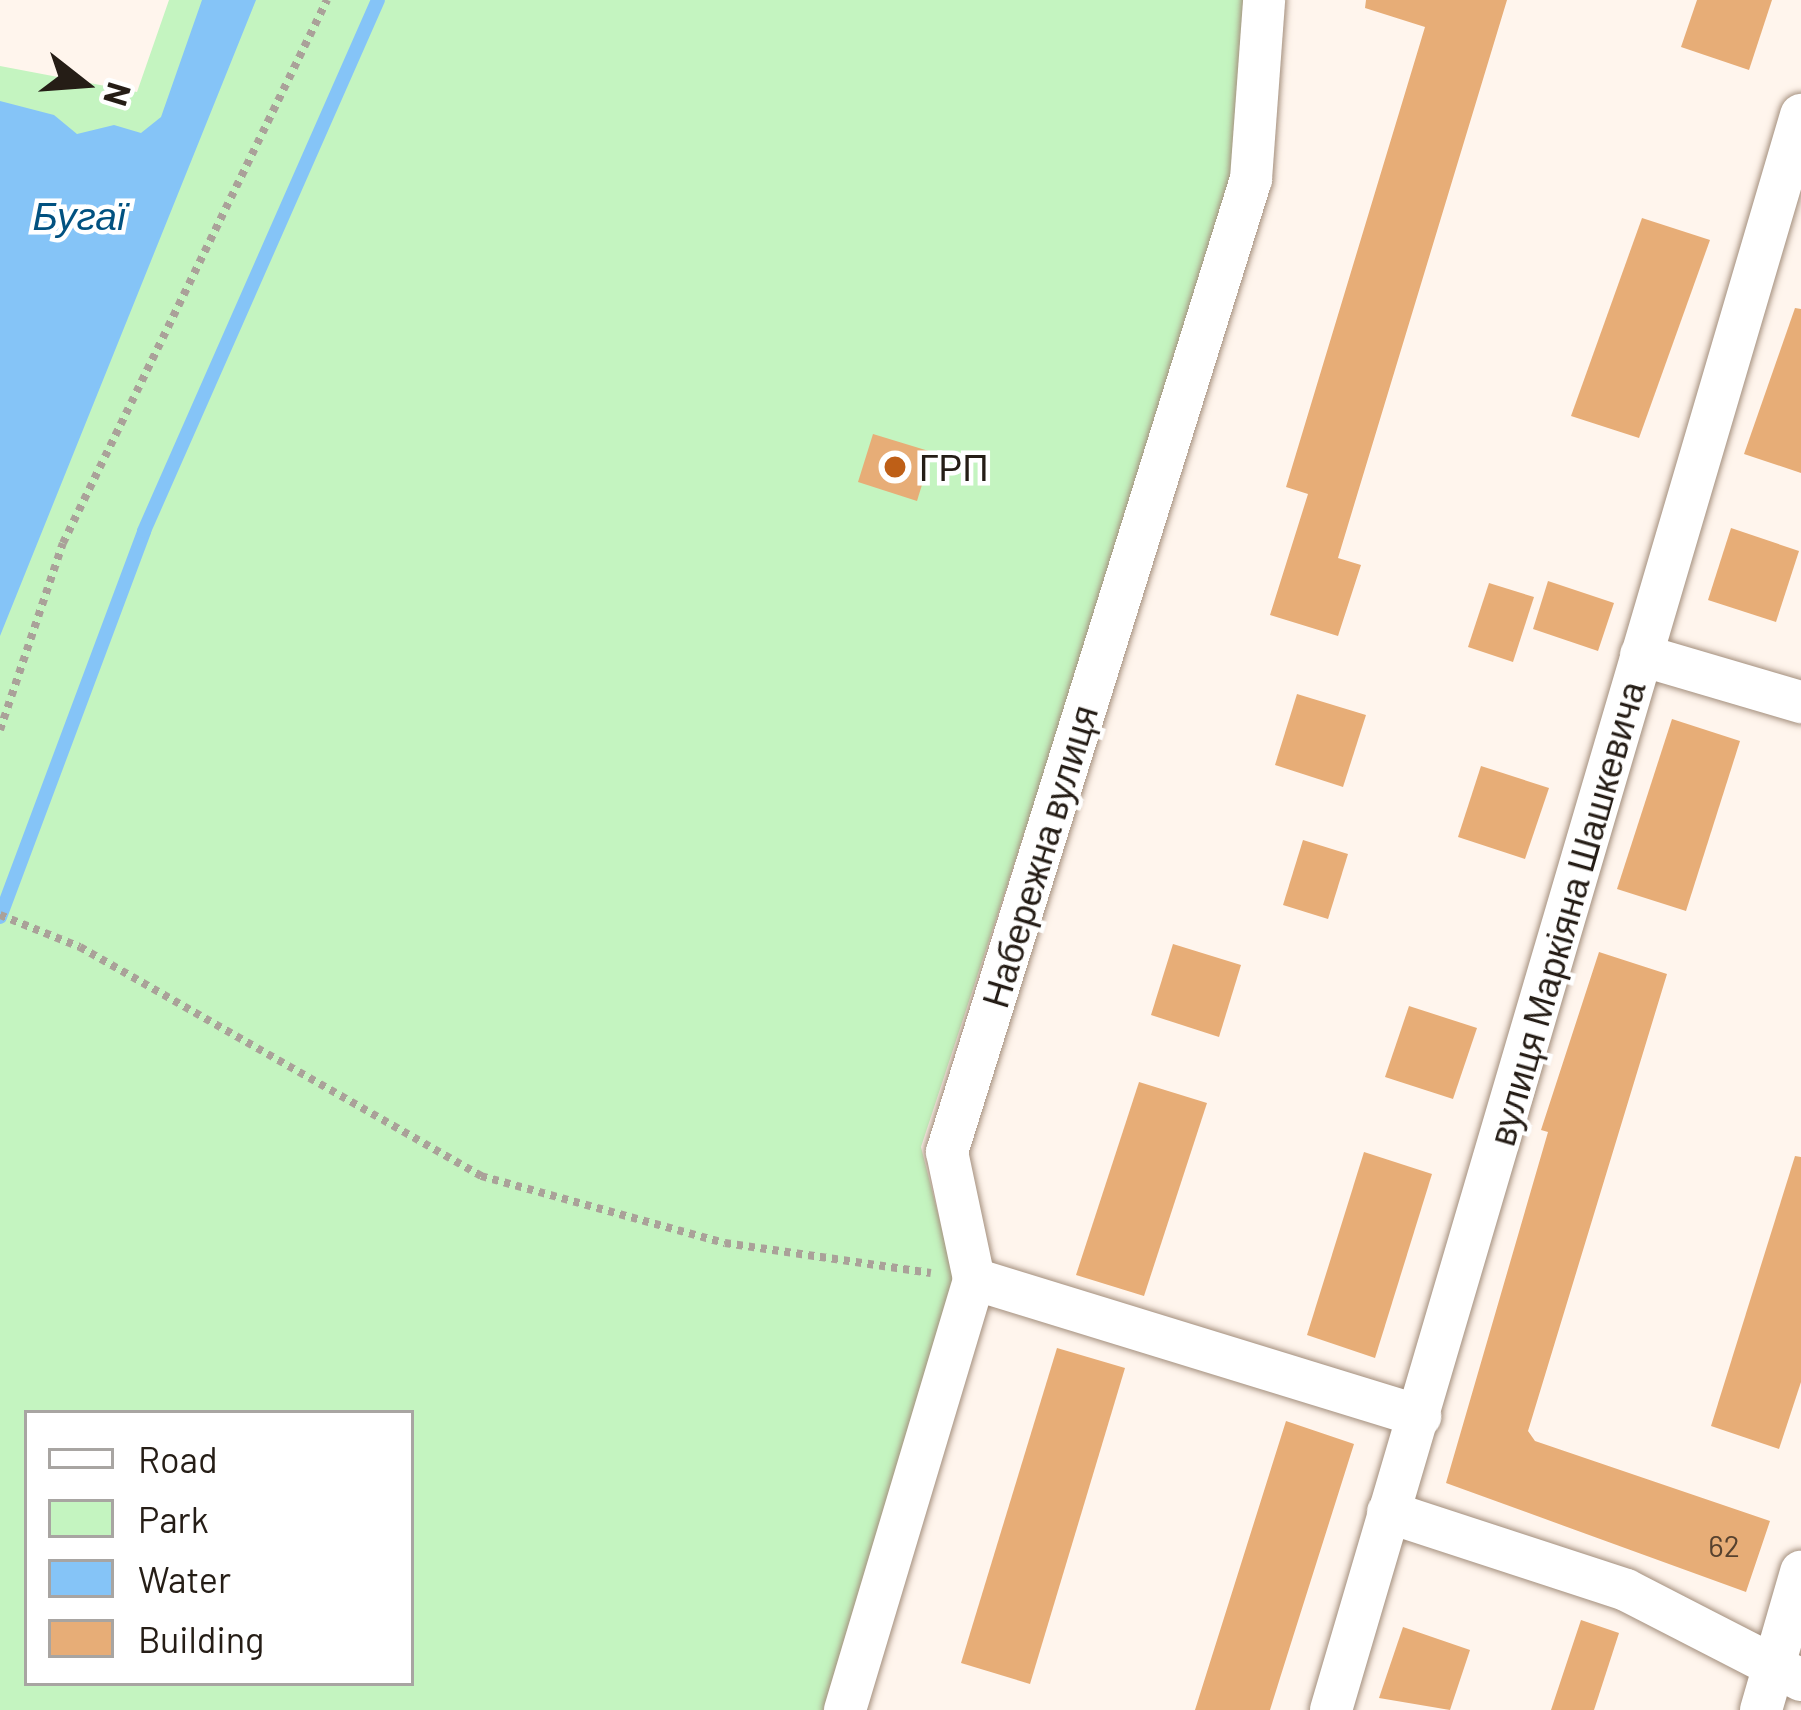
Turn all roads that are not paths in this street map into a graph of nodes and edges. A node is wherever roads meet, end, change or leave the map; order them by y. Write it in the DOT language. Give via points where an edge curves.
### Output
graph roads {
  1 [pos="1264,0"];
  2 [pos="1801,115"];
  3 [pos="1641,655"];
  4 [pos="1801,702"];
  5 [pos="974,1279"];
  6 [pos="1420,1416"];
  7 [pos="1388,1512"];
  8 [pos="1801,1572"];
  9 [pos="1788,1672"];
  10 [pos="845,1710"];
  11 [pos="1331,1710"];
  12 [pos="1761,1710"];
  1 -- 5 [label="street, Набережна вулиця" via="1251,179 947,1152"];
  2 -- 3 [label="street, вулиця Маркіяна Шашкевича"];
  3 -- 4 [label="street"];
  3 -- 6 [label="street, вулиця Маркіяна Шашкевича"];
  5 -- 6 [label="street"];
  5 -- 10 [label="street, Набережна вулиця"];
  6 -- 7 [label="street, вулиця Маркіяна Шашкевича"];
  7 -- 9 [label="street" via="1626,1590"];
  7 -- 11 [label="street, вулиця Маркіяна Шашкевича"];
  8 -- 9 [label="street"];
  9 -- 12 [label="street"];
}
